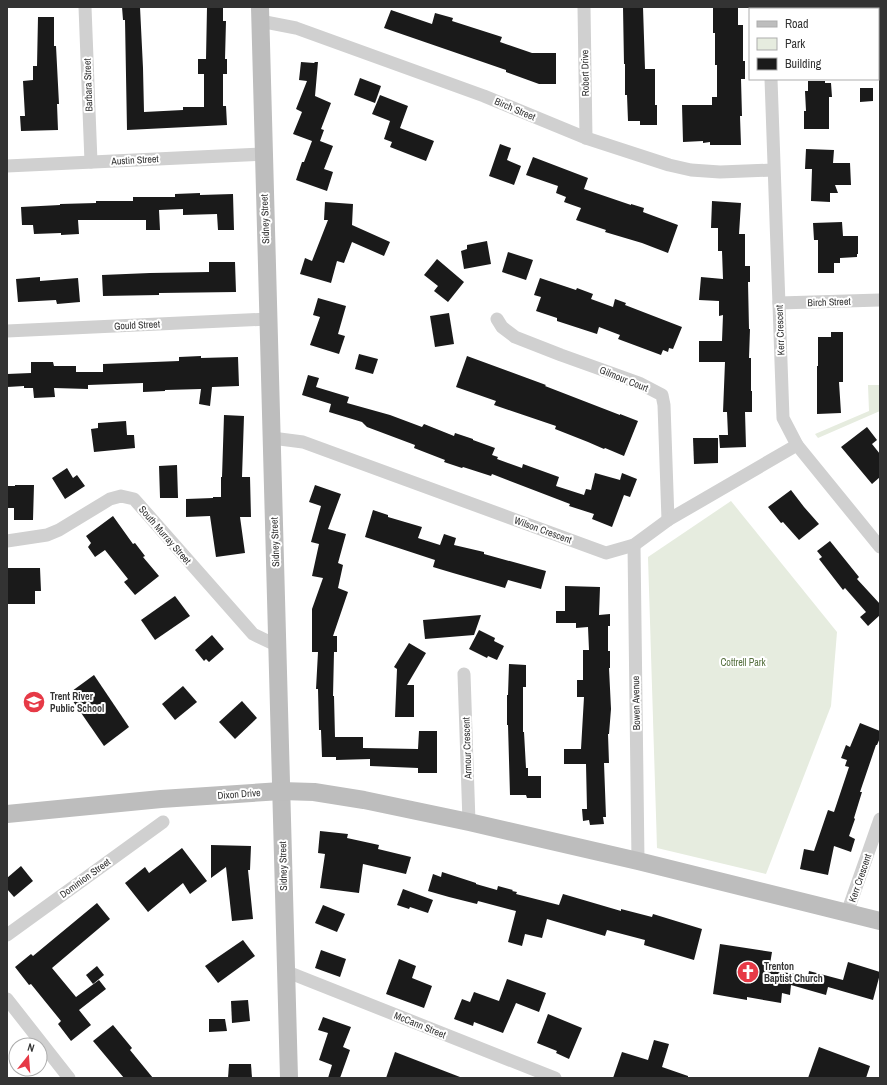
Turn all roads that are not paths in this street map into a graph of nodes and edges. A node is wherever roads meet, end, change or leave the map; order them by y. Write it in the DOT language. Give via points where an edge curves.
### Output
graph roads {
  1 [pos="85,7"];
  2 [pos="584,7"];
  3 [pos="260,14"];
  4 [pos="771,80"];
  5 [pos="586,138"];
  6 [pos="264,154"];
  7 [pos="91,162"];
  8 [pos="7,166"];
  9 [pos="773,170"];
  10 [pos="880,300"];
  11 [pos="779,303"];
  12 [pos="268,319"];
  13 [pos="497,319"];
  14 [pos="7,331"];
  15 [pos="272,438"];
  16 [pos="797,445"];
  17 [pos="668,520"];
  18 [pos="7,541"];
  19 [pos="634,545"];
  20 [pos="880,547"];
  21 [pos="278,646"];
  22 [pos="464,674"];
  23 [pos="281,791"];
  24 [pos="7,814"];
  25 [pos="880,819"];
  26 [pos="163,822"];
  27 [pos="469,822"];
  28 [pos="638,862"];
  29 [pos="847,913"];
  30 [pos="880,921"];
  31 [pos="7,935"];
  32 [pos="285,971"];
  33 [pos="7,999"];
  34 [pos="69,1078"];
  35 [pos="289,1078"];
  36 [pos="555,1078"];
  1 -- 7 [label="street, Barbara Street"];
  2 -- 5 [label="street, Robert Drive"];
  3 -- 5 [label="street, Birch Street" via="484,96"];
  3 -- 6 [label="main road, Sidney Street"];
  4 -- 9 [label="street, Kerr Crescent"];
  5 -- 9 [label="street, Birch Street" via="668,166 691,170"];
  6 -- 7 [label="street, Austin Street"];
  6 -- 12 [label="main road, Sidney Street"];
  7 -- 8 [label="street, Austin Street"];
  9 -- 11 [label="street, Kerr Crescent"];
  10 -- 11 [label="street, Birch Street"];
  11 -- 16 [label="street, Kerr Crescent" via="783,418"];
  12 -- 14 [label="street, Gould Street"];
  12 -- 15 [label="main road, Sidney Street"];
  13 -- 17 [label="street, Gilmour Court" via="502,327 515,337 639,383 662,395"];
  15 -- 19 [label="street, Wilson Crescent" via="303,442 606,553"];
  15 -- 21 [label="main road, Sidney Street"];
  16 -- 17 [label="street, Wilson Crescent"];
  16 -- 20 [label="street, Kerr Crescent"];
  17 -- 19 [label="street, Wilson Crescent"];
  18 -- 21 [label="street, South Murray Street" via="47,535 110,499 121,496 134,499 252,634"];
  19 -- 28 [label="street, Bowen Avenue"];
  21 -- 23 [label="main road, Sidney Street"];
  22 -- 27 [label="street, Armour Crescent"];
  23 -- 24 [label="main road, Dixon Drive" via="161,799"];
  23 -- 27 [label="main road, Dixon Drive" via="314,792"];
  23 -- 32 [label="main road, Sidney Street"];
  25 -- 29 [label="street, Kerr Crescent"];
  26 -- 31 [label="street, Dominion Street"];
  27 -- 28 [label="main road, Dixon Drive"];
  28 -- 29 [label="main road, Dixon Drive"];
  29 -- 30 [label="main road, Dixon Drive"];
  32 -- 35 [label="main road, Sidney Street"];
  32 -- 36 [label="street, McCann Street"];
  33 -- 34 [label="street"];
}
